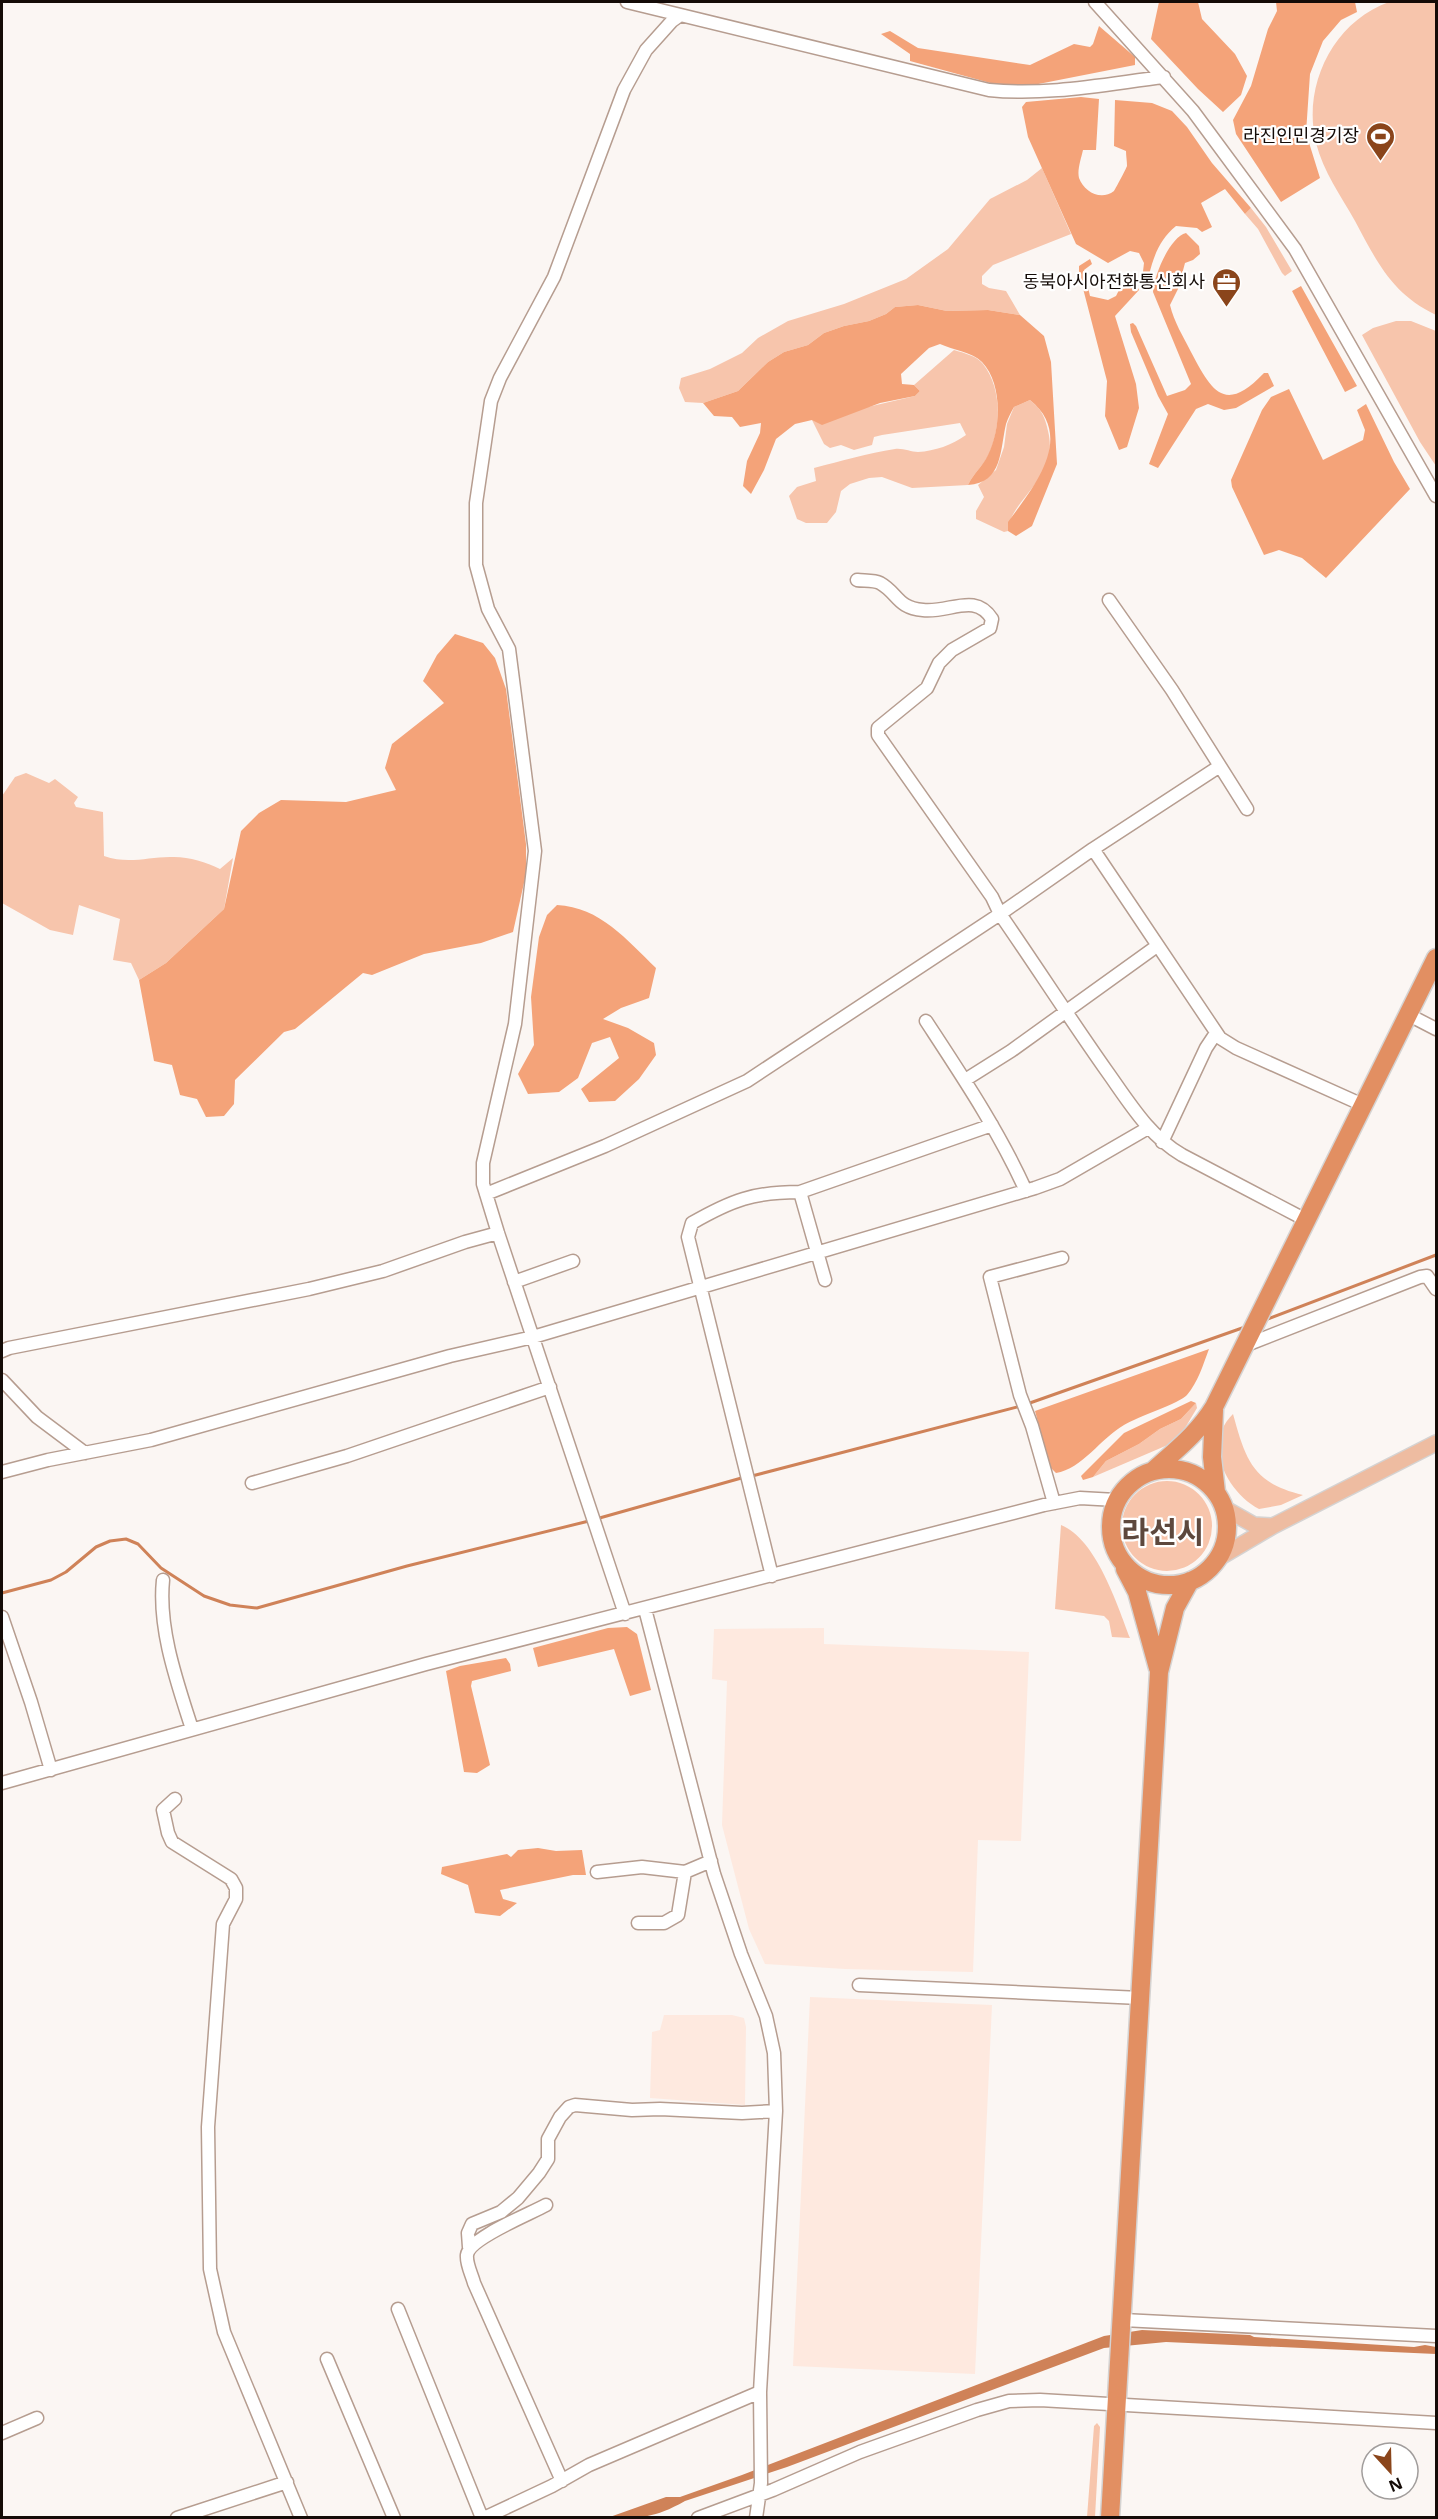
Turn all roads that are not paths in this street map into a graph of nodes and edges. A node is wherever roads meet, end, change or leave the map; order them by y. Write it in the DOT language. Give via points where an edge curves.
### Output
graph roads {
  1 [pos="627,2"];
  2 [pos="1095,2"];
  3 [pos="679,16"];
  4 [pos="1164,77"];
  5 [pos="1437,496"];
  6 [pos="857,580"];
  7 [pos="1108,600"];
  8 [pos="1220,766"];
  9 [pos="1247,809"];
  10 [pos="1093,849"];
  11 [pos="1000,914"];
  12 [pos="1157,946"];
  13 [pos="1437,958"];
  14 [pos="1066,1011"];
  15 [pos="1408,1015"];
  16 [pos="926,1021"];
  17 [pos="1437,1029"];
  18 [pos="1216,1033"];
  19 [pos="965,1080"];
  20 [pos="1363,1106"];
  21 [pos="992,1125"];
  22 [pos="1148,1128"];
  23 [pos="1162,1142"];
  24 [pos="1026,1191"];
  25 [pos="800,1192"];
  26 [pos="486,1194"];
  27 [pos="1306,1220"];
  28 [pos="498,1233"];
  29 [pos="817,1252"];
  30 [pos="1062,1258"];
  31 [pos="573,1261"];
  32 [pos="825,1280"];
  33 [pos="514,1282"];
  34 [pos="701,1286"];
  35 [pos="1437,1289"];
  36 [pos="532,1337"];
  37 [pos="1246,1340"];
  38 [pos="2,1351"];
  39 [pos="2,1380"];
  40 [pos="549,1387"];
  41 [pos="1214,1407"];
  42 [pos="1437,1443"];
  43 [pos="85,1453"];
  44 [pos="1154,1470"];
  45 [pos="2,1472"];
  46 [pos="252,1483"];
  47 [pos="1116,1500"];
  48 [pos="1220,1500"];
  49 [pos="1054,1503"];
  50 [pos="1274,1526"];
  51 [pos="1217,1559"];
  52 [pos="1122,1562"];
  53 [pos="772,1576"];
  54 [pos="163,1580"];
  55 [pos="1190,1581"];
  56 [pos="645,1609"];
  57 [pos="625,1614"];
  58 [pos="2,1617"];
  59 [pos="1159,1672"];
  60 [pos="192,1729"];
  61 [pos="51,1770"];
  62 [pos="2,1783"];
  63 [pos="175,1799"];
  64 [pos="711,1861"];
  65 [pos="597,1872"];
  66 [pos="685,1872"];
  67 [pos="638,1923"];
  68 [pos="859,1985"];
  69 [pos="1140,1998"];
  70 [pos="776,2111"];
  71 [pos="546,2205"];
  72 [pos="470,2247"];
  73 [pos="398,2308"];
  74 [pos="1123,2325"];
  75 [pos="1437,2336"];
  76 [pos="327,2359"];
  77 [pos="760,2392"];
  78 [pos="1119,2405"];
  79 [pos="37,2418"];
  80 [pos="1437,2423"];
  81 [pos="2,2433"];
  82 [pos="562,2481"];
  83 [pos="287,2482"];
  84 [pos="760,2489"];
  85 [pos="177,2517"];
  86 [pos="301,2517"];
  87 [pos="394,2517"];
  88 [pos="483,2517"];
  89 [pos="698,2517"];
  90 [pos="756,2517"];
  91 [pos="1110,2517"];
  1 -- 3 [label="street"];
  2 -- 4 [label="street"];
  3 -- 4 [label="street" via="988,90 1049,91"];
  3 -- 26 [label="street" via="646,50 624,90 554,277 491,401 476,503 476,565 488,609 509,649 533,828 534,871 515,1024 484,1155"];
  4 -- 5 [label="street" via="1295,249"];
  6 -- 11 [label="street" via="879,583 905,606 924,610 974,604 985,608 992,619 990,628 952,650 939,663 927,688 878,728 878,735"];
  7 -- 8 [label="street"];
  8 -- 9 [label="street"];
  8 -- 10 [label="street"];
  10 -- 11 [label="street"];
  10 -- 12 [label="street"];
  11 -- 14 [label="street"];
  11 -- 26 [label="street" via="747,1081 605,1146"];
  12 -- 14 [label="street"];
  12 -- 18 [label="street"];
  13 -- 15 [label="highway"];
  14 -- 19 [label="street"];
  14 -- 22 [label="street"];
  15 -- 17 [label="street"];
  15 -- 20 [label="highway"];
  16 -- 19 [label="street"];
  18 -- 20 [label="street" via="1236,1048"];
  18 -- 23 [label="street"];
  19 -- 21 [label="street"];
  20 -- 27 [label="highway"];
  21 -- 24 [label="street"];
  21 -- 25 [label="street"];
  22 -- 23 [label="street"];
  22 -- 24 [label="street" via="1060,1179"];
  23 -- 27 [label="street"];
  24 -- 29 [label="street"];
  25 -- 29 [label="street"];
  25 -- 34 [label="street" via="750,1195 692,1222 688,1237"];
  26 -- 28 [label="street"];
  27 -- 37 [label="highway"];
  28 -- 33 [label="street"];
  28 -- 38 [label="street" via="383,1271 309,1289"];
  29 -- 32 [label="street"];
  29 -- 34 [label="street"];
  30 -- 49 [label="street" via="990,1277 1020,1395"];
  31 -- 33 [label="street"];
  33 -- 36 [label="street"];
  34 -- 36 [label="street"];
  34 -- 53 [label="street"];
  35 -- 37 [label="street" via="1427,1276 1420,1277"];
  36 -- 40 [label="street"];
  36 -- 43 [label="street" via="450,1356 151,1440"];
  37 -- 41 [label="highway"];
  39 -- 43 [label="street" via="37,1417"];
  40 -- 46 [label="street" via="347,1456"];
  40 -- 57 [label="street"];
  41 -- 44 [label="highway" via="1190,1440"];
  41 -- 48 [label="highway" via="1212,1457"];
  42 -- 50 [label="main road"];
  43 -- 45 [label="street"];
  44 -- 47 [label="highway" via="1126,1487"];
  44 -- 48 [label="highway" via="1189,1472 1204,1480"];
  47 -- 49 [label="street" via="1080,1498"];
  47 -- 52 [label="highway" via="1110,1532"];
  48 -- 50 [label="main road" via="1254,1525"];
  48 -- 51 [label="highway" via="1227,1526 1225,1543"];
  49 -- 53 [label="street"];
  50 -- 51 [label="main road"];
  51 -- 55 [label="highway"];
  52 -- 55 [label="highway" via="1153,1583 1172,1585"];
  52 -- 59 [label="highway" via="1140,1601"];
  53 -- 56 [label="street"];
  54 -- 60 [label="street" via="161,1597 167,1639"];
  55 -- 59 [label="highway" via="1175,1608"];
  56 -- 57 [label="street"];
  56 -- 64 [label="street"];
  57 -- 60 [label="street"];
  58 -- 61 [label="street"];
  59 -- 69 [label="highway"];
  60 -- 61 [label="street"];
  61 -- 62 [label="street"];
  63 -- 83 [label="street" via="163,1810 172,1842 231,1880 236,1888 236,1899 223,1924 212,2057 208,2127 210,2269 224,2332"];
  64 -- 66 [label="street"];
  64 -- 70 [label="street" via="766,2016 774,2053"];
  65 -- 66 [label="street" via="642,1867"];
  66 -- 67 [label="street" via="678,1915 664,1923"];
  68 -- 69 [label="street"];
  69 -- 74 [label="highway"];
  70 -- 72 [label="street" via="569,2107 548,2139 548,2159 539,2173 501,2212 471,2224"];
  70 -- 77 [label="street"];
  71 -- 72 [label="street"];
  72 -- 82 [label="street" via="467,2257 474,2283"];
  73 -- 88 [label="street"];
  74 -- 75 [label="street"];
  74 -- 78 [label="highway"];
  76 -- 87 [label="street"];
  77 -- 82 [label="street" via="589,2465"];
  77 -- 84 [label="street"];
  78 -- 80 [label="street"];
  78 -- 84 [label="street" via="1009,2401"];
  78 -- 91 [label="highway"];
  79 -- 81 [label="street"];
  82 -- 88 [label="street"];
  83 -- 85 [label="street"];
  83 -- 86 [label="street"];
  84 -- 89 [label="street"];
  84 -- 90 [label="street"];
}
